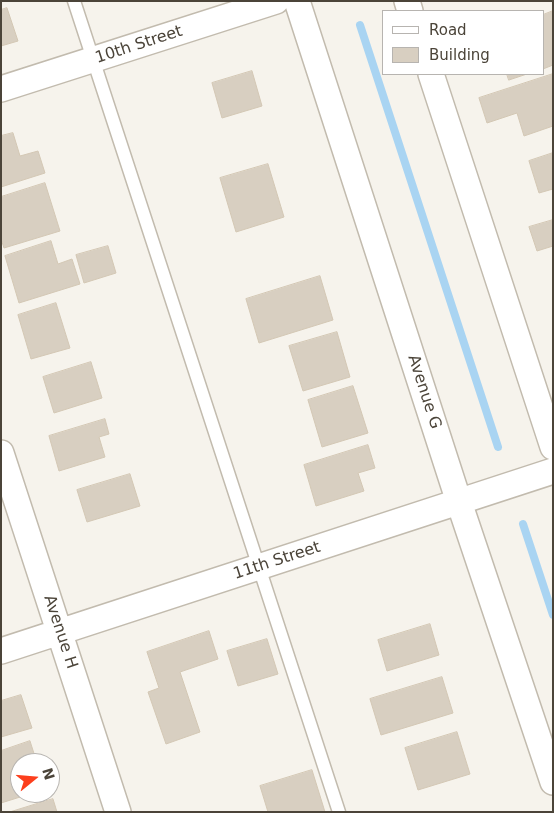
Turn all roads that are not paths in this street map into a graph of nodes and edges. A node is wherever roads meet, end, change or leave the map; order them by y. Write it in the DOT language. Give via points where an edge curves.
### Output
graph roads {
  1 [pos="74,1"];
  2 [pos="276,1"];
  3 [pos="297,1"];
  4 [pos="93,59"];
  5 [pos="431,75"];
  6 [pos="1,88"];
  7 [pos="553,447"];
  8 [pos="1,453"];
  9 [pos="553,471"];
  10 [pos="459,502"];
  11 [pos="259,567"];
  12 [pos="60,632"];
  13 [pos="1,651"];
  14 [pos="553,782"];
  15 [pos="118,812"];
  16 [pos="339,812"];
  1 -- 4 [label="lane"];
  2 -- 4 [label="street, 10th Street"];
  3 -- 10 [label="street, Avenue G"];
  4 -- 6 [label="street, 10th Street"];
  4 -- 11 [label="lane"];
  5 -- 7 [label="street"];
  8 -- 12 [label="street, Avenue H"];
  9 -- 10 [label="street, 11th Street"];
  10 -- 11 [label="street, 11th Street"];
  10 -- 14 [label="street, Avenue G"];
  11 -- 12 [label="street, 11th Street"];
  11 -- 16 [label="lane"];
  12 -- 13 [label="street, 11th Street"];
  12 -- 15 [label="street, Avenue H"];
}
